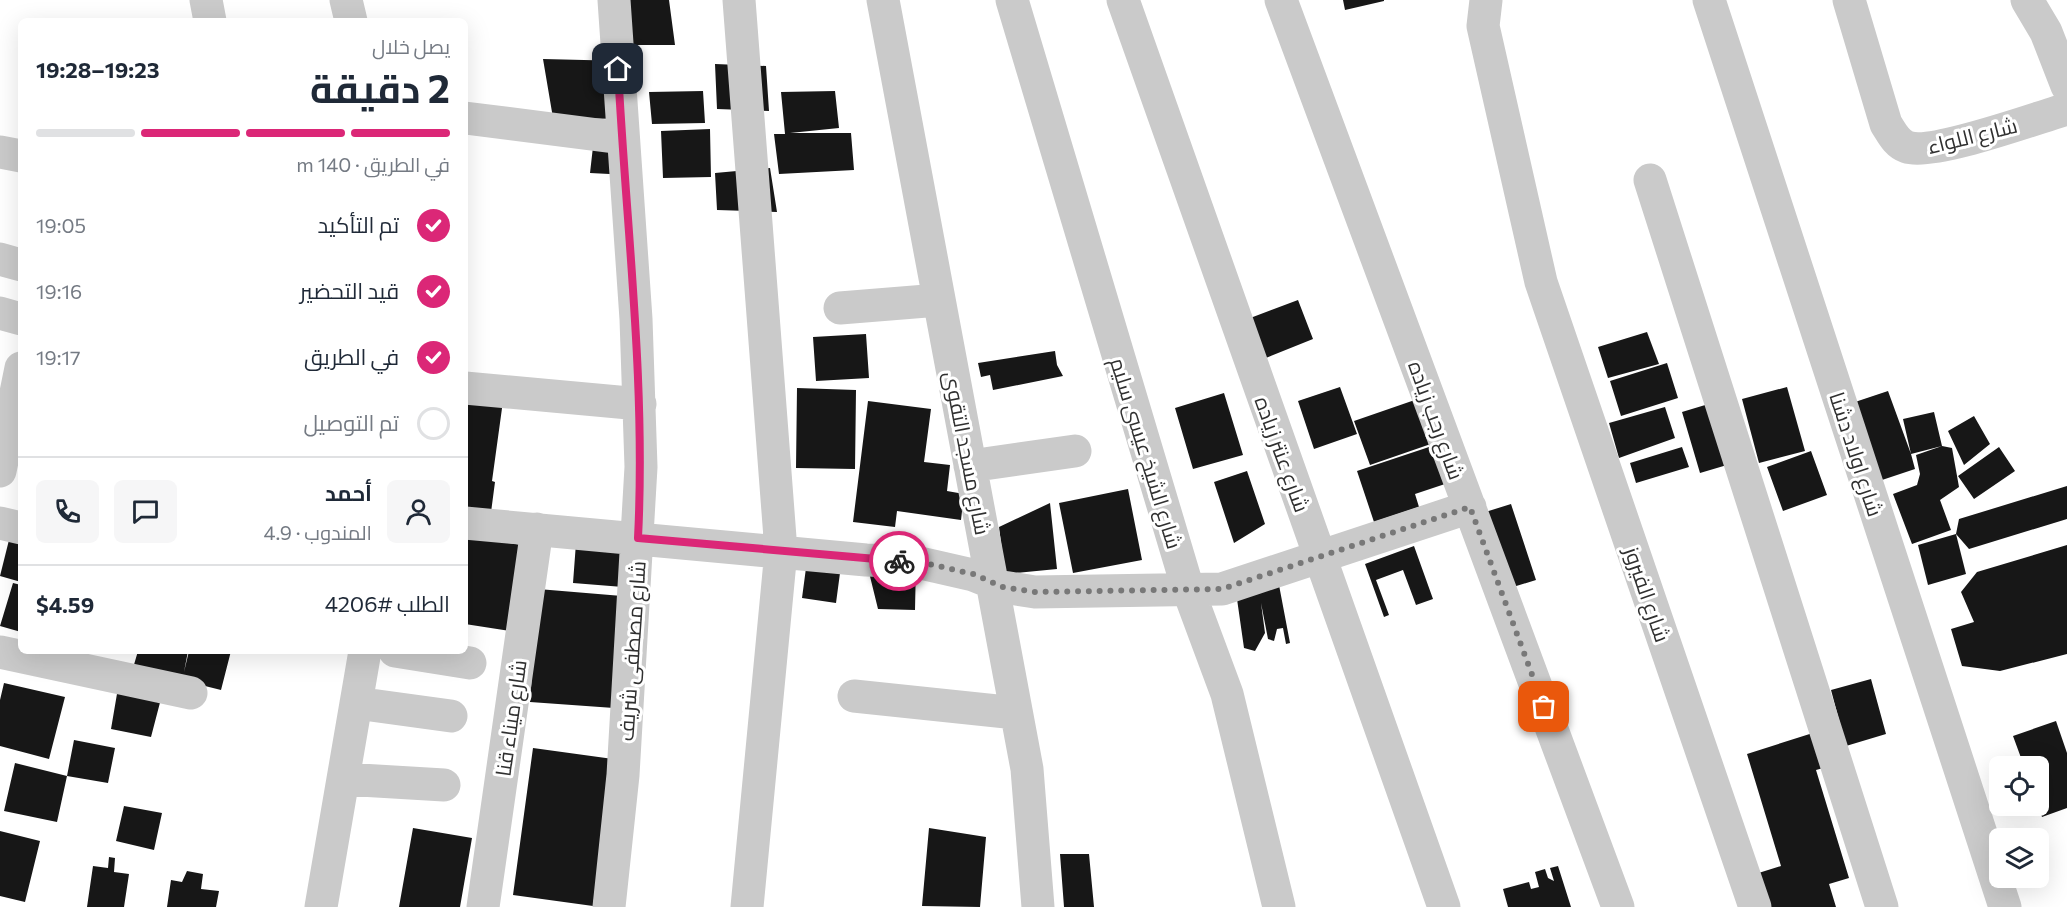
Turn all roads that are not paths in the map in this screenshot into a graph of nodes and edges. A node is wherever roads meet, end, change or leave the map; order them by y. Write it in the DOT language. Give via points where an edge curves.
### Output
graph roads {
  1 [pos="206,0"];
  2 [pos="346,0"];
  3 [pos="614,0"];
  4 [pos="739,0"];
  5 [pos="883,0"];
  6 [pos="1012,0"];
  7 [pos="1123,0"];
  8 [pos="1281,0"];
  9 [pos="1486,0"];
  10 [pos="1709,0"];
  11 [pos="1849,0"];
  12 [pos="2027,0"];
  13 [pos="209,18"];
  14 [pos="350,18"];
  15 [pos="2067,86"];
  16 [pos="2067,109"];
  17 [pos="468,118"];
  18 [pos="622,138"];
  19 [pos="0,152"];
  20 [pos="18,155"];
  21 [pos="1650,180"];
  22 [pos="0,259"];
  23 [pos="18,264"];
  24 [pos="939,300"];
  25 [pos="840,308"];
  26 [pos="0,313"];
  27 [pos="18,318"];
  28 [pos="18,386"];
  29 [pos="468,388"];
  30 [pos="640,404"];
  31 [pos="3,437"];
  32 [pos="1075,451"];
  33 [pos="970,466"];
  34 [pos="0,471"];
  35 [pos="1470,507"];
  36 [pos="0,523"];
  37 [pos="468,523"];
  38 [pos="18,527"];
  39 [pos="537,530"];
  40 [pos="638,538"];
  41 [pos="781,551"];
  42 [pos="1320,556"];
  43 [pos="992,583"];
  44 [pos="1188,590"];
  45 [pos="0,652"];
  46 [pos="364,654"];
  47 [pos="414,654"];
  48 [pos="470,663"];
  49 [pos="191,693"];
  50 [pos="854,696"];
  51 [pos="356,703"];
  52 [pos="1016,713"];
  53 [pos="451,716"];
  54 [pos="343,779"];
  55 [pos="444,785"];
  56 [pos="321,907"];
  57 [pos="483,907"];
  58 [pos="609,907"];
  59 [pos="747,907"];
  60 [pos="1038,907"];
  61 [pos="1279,907"];
  62 [pos="1444,907"];
  63 [pos="1618,907"];
  64 [pos="1755,907"];
  65 [pos="1882,907"];
  66 [pos="2005,907"];
  1 -- 13 [label="street"];
  2 -- 14 [label="street"];
  3 -- 18 [label="street, شارع مصطفى شريف"];
  4 -- 41 [label="street"];
  5 -- 24 [label="street, شارع مسجد التقوى"];
  6 -- 44 [label="street, شارع الشيخ عيسى سليم"];
  7 -- 42 [label="street, شارع عنتر زياده"];
  8 -- 35 [label="street, شارع رجب زياده"];
  9 -- 64 [label="street, شارع الفيروز" via="1483,26 1541,282"];
  10 -- 66 [label="street, شارع اولاد دشنا"];
  11 -- 16 [label="street, شارع اللواء" via="1886,124 1905,147 1935,147"];
  12 -- 15 [label="street" via="2046,32"];
  17 -- 18 [label="street"];
  18 -- 30 [label="street, شارع مصطفى شريف"];
  19 -- 20 [label="street"];
  21 -- 65 [label="street"];
  22 -- 23 [label="street"];
  24 -- 25 [label="street"];
  24 -- 33 [label="street, شارع مسجد التقوى"];
  26 -- 27 [label="street"];
  28 -- 31 [label="street"];
  29 -- 30 [label="street"];
  30 -- 40 [label="street, شارع مصطفى شريف"];
  31 -- 34 [label="street"];
  32 -- 33 [label="street"];
  33 -- 43 [label="street, شارع مسجد التقوى"];
  35 -- 42 [label="street"];
  35 -- 63 [label="street, شارع رجب زياده"];
  36 -- 38 [label="street"];
  37 -- 39 [label="street"];
  39 -- 40 [label="street"];
  39 -- 57 [label="street, شارع ميناء قنا"];
  40 -- 41 [label="street"];
  40 -- 58 [label="street, شارع مصطفى شريف" via="623,775"];
  41 -- 43 [label="street" via="916,561 973,574"];
  41 -- 59 [label="street"];
  42 -- 44 [label="street" via="1222,589"];
  42 -- 62 [label="street, شارع عنتر زياده"];
  43 -- 44 [label="street" via="1035,592"];
  43 -- 52 [label="street, شارع مسجد التقوى"];
  44 -- 61 [label="street, شارع الشيخ عيسى سليم" via="1227,694"];
  45 -- 49 [label="street"];
  46 -- 51 [label="street"];
  47 -- 48 [label="street"];
  50 -- 52 [label="street"];
  51 -- 53 [label="street"];
  51 -- 54 [label="street"];
  52 -- 60 [label="street, شارع مسجد التقوى" via="1027,769"];
  54 -- 55 [label="street"];
  54 -- 56 [label="street"];
}
